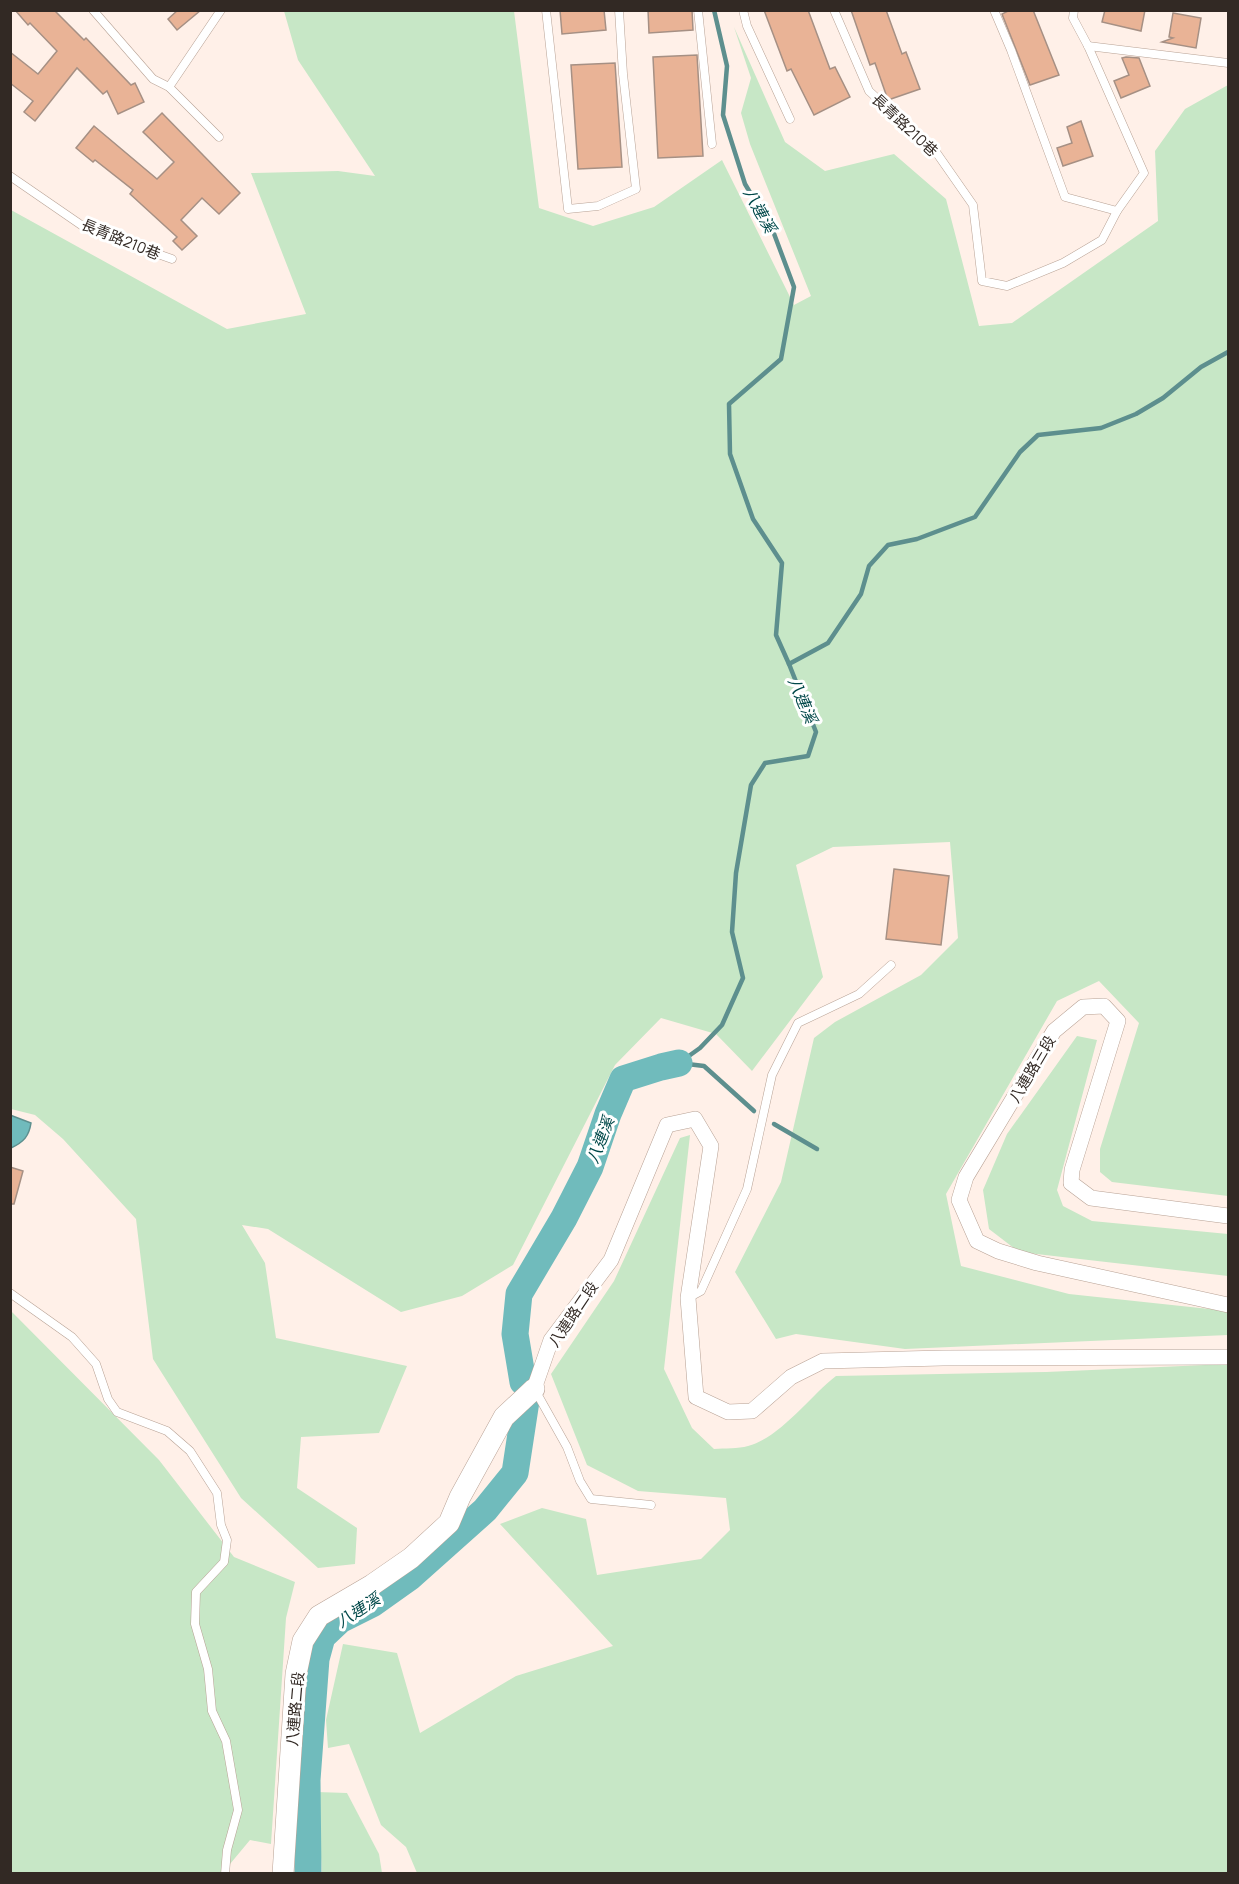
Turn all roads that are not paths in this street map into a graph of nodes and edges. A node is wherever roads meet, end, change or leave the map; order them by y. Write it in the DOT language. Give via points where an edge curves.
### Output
graph roads {
  1 [pos="93,10"];
  2 [pos="221,10"];
  3 [pos="546,10"];
  4 [pos="619,10"];
  5 [pos="698,10"];
  6 [pos="743,10"];
  7 [pos="834,10"];
  8 [pos="994,10"];
  9 [pos="1074,10"];
  10 [pos="1088,46"];
  11 [pos="1228,63"];
  12 [pos="169,87"];
  13 [pos="790,119"];
  14 [pos="219,138"];
  15 [pos="712,144"];
  16 [pos="10,176"];
  17 [pos="1117,211"];
  18 [pos="172,259"];
  19 [pos="891,965"];
  20 [pos="1228,1216"];
  21 [pos="10,1293"];
  22 [pos="688,1298"];
  23 [pos="1228,1305"];
  24 [pos="1228,1357"];
  25 [pos="534,1389"];
  26 [pos="651,1505"];
  27 [pos="225,1874"];
  28 [pos="283,1874"];
  1 -- 12 [label="lane" via="153,79"];
  2 -- 12 [label="lane"];
  3 -- 4 [label="lane" via="568,209 598,206 636,189"];
  5 -- 15 [label="lane"];
  6 -- 13 [label="lane"];
  7 -- 17 [label="lane, 長青路210巷" via="869,91 936,152 973,205 982,281 1007,285 1063,263 1102,240"];
  8 -- 17 [label="lane" via="1065,197"];
  9 -- 10 [label="lane, 長青路210巷" via="1073,18"];
  10 -- 11 [label="lane"];
  10 -- 17 [label="lane, 長青路210巷" via="1144,173"];
  12 -- 14 [label="lane"];
  16 -- 18 [label="lane, 長青路210巷" via="87,229"];
  19 -- 22 [label="lane" via="859,994 798,1023 772,1075 747,1189 701,1291"];
  20 -- 23 [label="street, 八連路三段" via="1091,1198 1071,1183 1118,1021 1104,1006 1083,1007 1054,1031 966,1177 959,1200 977,1241 998,1251"];
  21 -- 27 [label="lane" via="72,1337 96,1364 108,1399 117,1412 167,1431 190,1451 217,1493 227,1540 224,1562 196,1592 195,1624 208,1669 212,1711 226,1742 238,1810"];
  22 -- 24 [label="street, 八連路二段" via="696,1397 728,1412 752,1411 791,1377 823,1361"];
  22 -- 25 [label="street, 八連路二段" via="711,1146 694,1119 667,1125 611,1260 551,1340"];
  25 -- 26 [label="lane" via="591,1499"];
  25 -- 28 [label="street, 八連路二段" via="504,1417 449,1523 411,1558 319,1616 303,1641 296,1674"];
}
